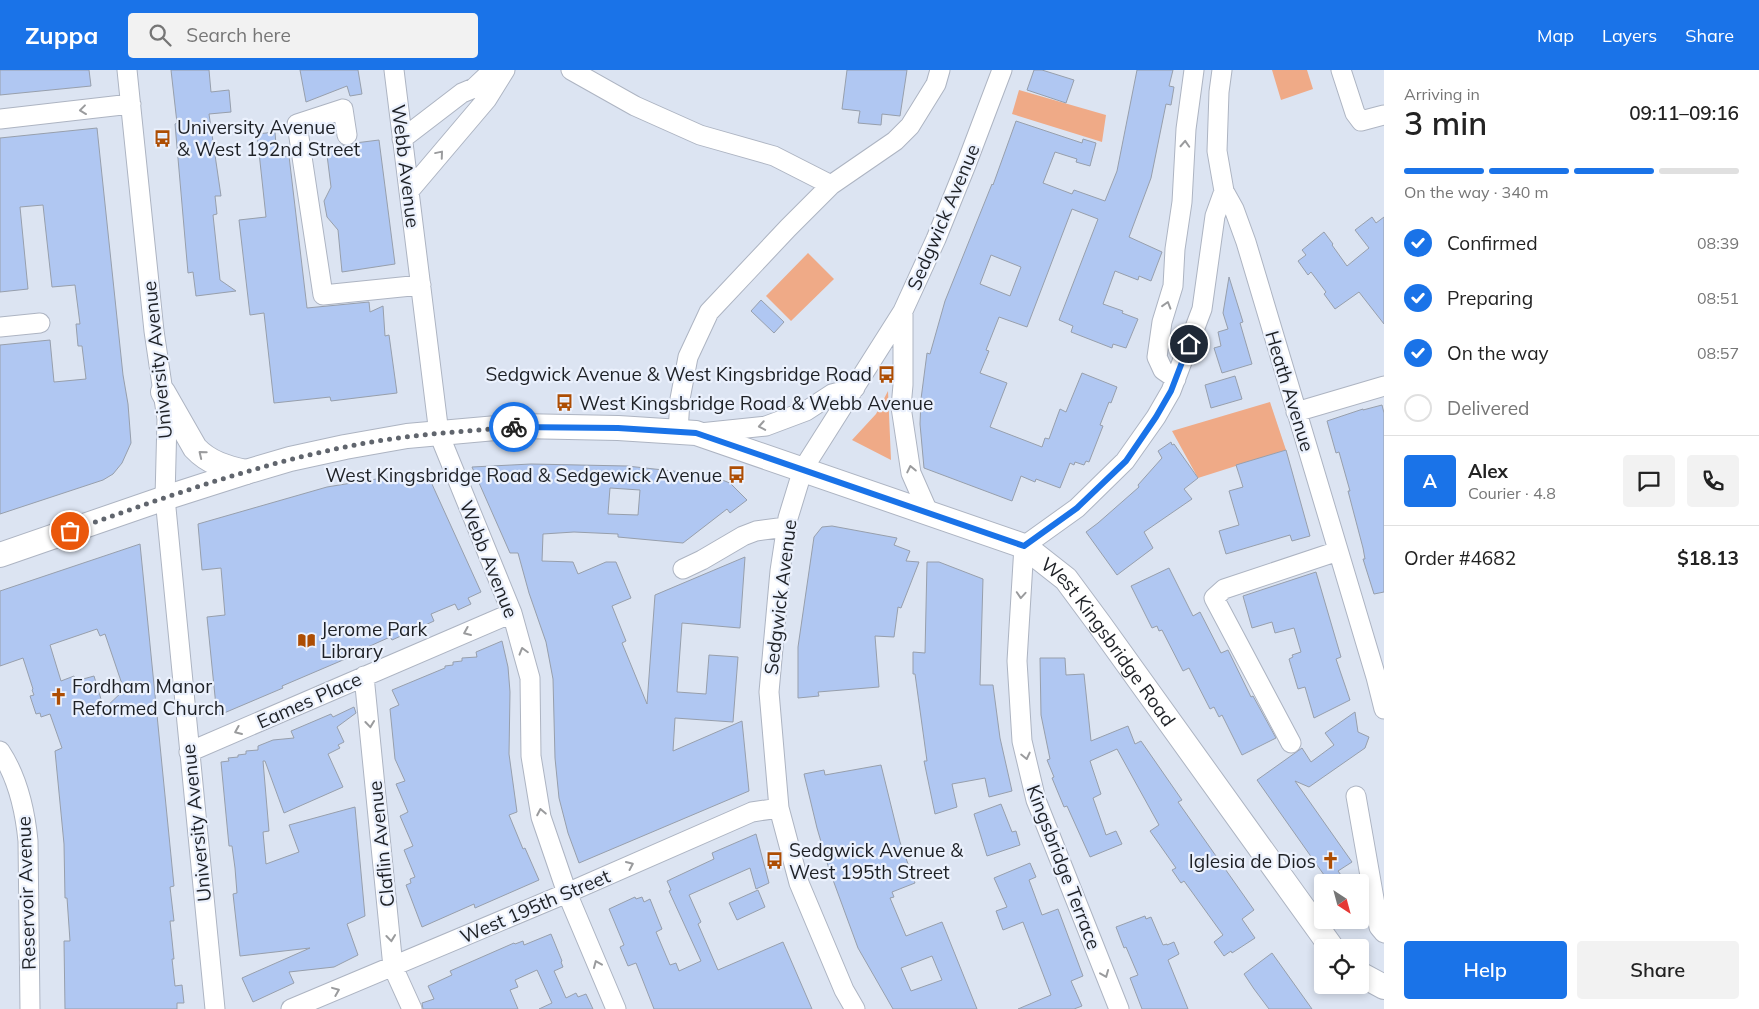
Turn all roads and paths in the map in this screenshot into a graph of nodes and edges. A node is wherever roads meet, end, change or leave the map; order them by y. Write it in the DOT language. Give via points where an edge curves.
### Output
graph roads {
  1 [pos="127,70"];
  2 [pos="394,70"];
  3 [pos="493,70"];
  4 [pos="505,70"];
  5 [pos="571,70"];
  6 [pos="940,70"];
  7 [pos="1002,70"];
  8 [pos="1194,70"];
  9 [pos="1222,70"];
  10 [pos="1341,70"];
  11 [pos="480,94"];
  12 [pos="131,104"];
  13 [pos="1384,115"];
  14 [pos="0,119"];
  15 [pos="347,135"];
  16 [pos="402,139"];
  17 [pos="831,185"];
  18 [pos="409,191"];
  19 [pos="1224,191"];
  20 [pos="420,285"];
  21 [pos="903,311"];
  22 [pos="40,323"];
  23 [pos="0,327"];
  24 [pos="1176,379"];
  25 [pos="1384,386"];
  26 [pos="855,388"];
  27 [pos="163,392"];
  28 [pos="1296,412"];
  29 [pos="687,433"];
  30 [pos="439,434"];
  31 [pos="803,469"];
  32 [pos="246,472"];
  33 [pos="165,498"];
  34 [pos="929,514"];
  35 [pos="786,527"];
  36 [pos="1024,546"];
  37 [pos="1338,551"];
  38 [pos="0,555"];
  39 [pos="683,568"];
  40 [pos="512,613"];
  41 [pos="364,676"];
  42 [pos="1384,709"];
  43 [pos="1291,743"];
  44 [pos="0,751"];
  45 [pos="189,752"];
  46 [pos="1356,796"];
  47 [pos="779,808"];
  48 [pos="566,893"];
  49 [pos="1384,933"];
  50 [pos="1326,939"];
  51 [pos="394,967"];
  52 [pos="1369,979"];
  53 [pos="1384,987"];
  54 [pos="30,1009"];
  55 [pos="215,1009"];
  56 [pos="291,1009"];
  57 [pos="412,1009"];
  58 [pos="616,1009"];
  59 [pos="855,1009"];
  60 [pos="1119,1009"];
  1 -- 12 [label="street, University Avenue"];
  2 -- 16 [label="street, Webb Avenue"];
  3 -- 11 [label="street"];
  4 -- 11 [label="street"];
  5 -- 17 [label="street" via="643,110 700,135 774,156"];
  6 -- 17 [label="street" via="936,84 910,126 895,141"];
  7 -- 21 [label="street, Sedgwick Avenue" via="966,165"];
  24 -- 8 [label="street, one-way" via="1163,370 1157,357 1162,322 1173,286"];
  9 -- 19 [label="street, Heath Avenue" via="1217,151"];
  10 -- 13 [label="street" via="1355,113 1362,121"];
  11 -- 16 [label="street" via="462,93"];
  18 -- 11 [label="street, one-way"];
  12 -- 14 [label="street, one-way"];
  12 -- 27 [label="street, University Avenue"];
  15 -- 20 [label="street" via="344,109 297,124 323,295"];
  16 -- 18 [label="street, Webb Avenue"];
  17 -- 29 [label="street" via="709,312 688,357 680,399"];
  18 -- 20 [label="street, Webb Avenue"];
  19 -- 24 [label="street" via="1216,216 1202,309"];
  19 -- 28 [label="street, Heath Avenue" via="1246,242"];
  20 -- 30 [label="street, Webb Avenue"];
  21 -- 26 [label="street, Sedgwick Avenue"];
  34 -- 21 [label="street, one-way" via="911,473 901,407"];
  22 -- 23 [label="street"];
  24 -- 36 [label="street" via="1156,417 1126,461 1077,508"];
  25 -- 28 [label="street"];
  26 -- 29 [label="street, one-way" via="832,394 806,410 766,426"];
  26 -- 31 [label="street, Sedgwick Avenue"];
  32 -- 27 [label="main road, one-way" via="222,466 201,454"];
  27 -- 33 [label="street, University Avenue"];
  28 -- 37 [label="street, Heath Avenue"];
  29 -- 30 [label="main road, West Kingsbridge Road" via="520,426"];
  29 -- 31 [label="main road, West Kingsbridge Road"];
  30 -- 32 [label="main road, West Kingsbridge Road" via="345,447"];
  30 -- 40 [label="street, Webb Avenue"];
  31 -- 34 [label="main road, West Kingsbridge Road"];
  31 -- 35 [label="street, Sedgwick Avenue"];
  32 -- 33 [label="main road, West Kingsbridge Road"];
  33 -- 38 [label="main road, West Kingsbridge Road"];
  33 -- 45 [label="street, University Avenue"];
  34 -- 36 [label="main road, West Kingsbridge Road"];
  35 -- 39 [label="street" via="743,536"];
  35 -- 47 [label="street, Sedgwick Avenue" via="769,692"];
  36 -- 50 [label="main road, West Kingsbridge Road" via="1066,579"];
  36 -- 60 [label="street, Kingsbridge Terrace, one-way" via="1017,661 1022,740 1036,800"];
  37 -- 42 [label="street, Heath Avenue"];
  37 -- 43 [label="street" via="1224,589 1214,598"];
  40 -- 41 [label="street, Eames Place, one-way"];
  48 -- 40 [label="street, Webb Avenue, one-way" via="541,817 531,756 530,678"];
  41 -- 45 [label="street, Eames Place, one-way"];
  41 -- 51 [label="street, Claflin Avenue, one-way"];
  44 -- 54 [label="street, Reservoir Avenue" via="13,774 26,819"];
  45 -- 55 [label="street, University Avenue"];
  46 -- 49 [label="street" via="1379,927"];
  48 -- 47 [label="street, West 195th Street, one-way" via="752,812"];
  47 -- 59 [label="street, Sedgwick Avenue" via="799,883"];
  48 -- 51 [label="street, West 195th Street"];
  58 -- 48 [label="street, Webb Avenue, one-way"];
  56 -- 51 [label="street, West 195th Street, one-way"];
  51 -- 57 [label="street, Claflin Avenue"];
  52 -- 53 [label="main road"];
}
